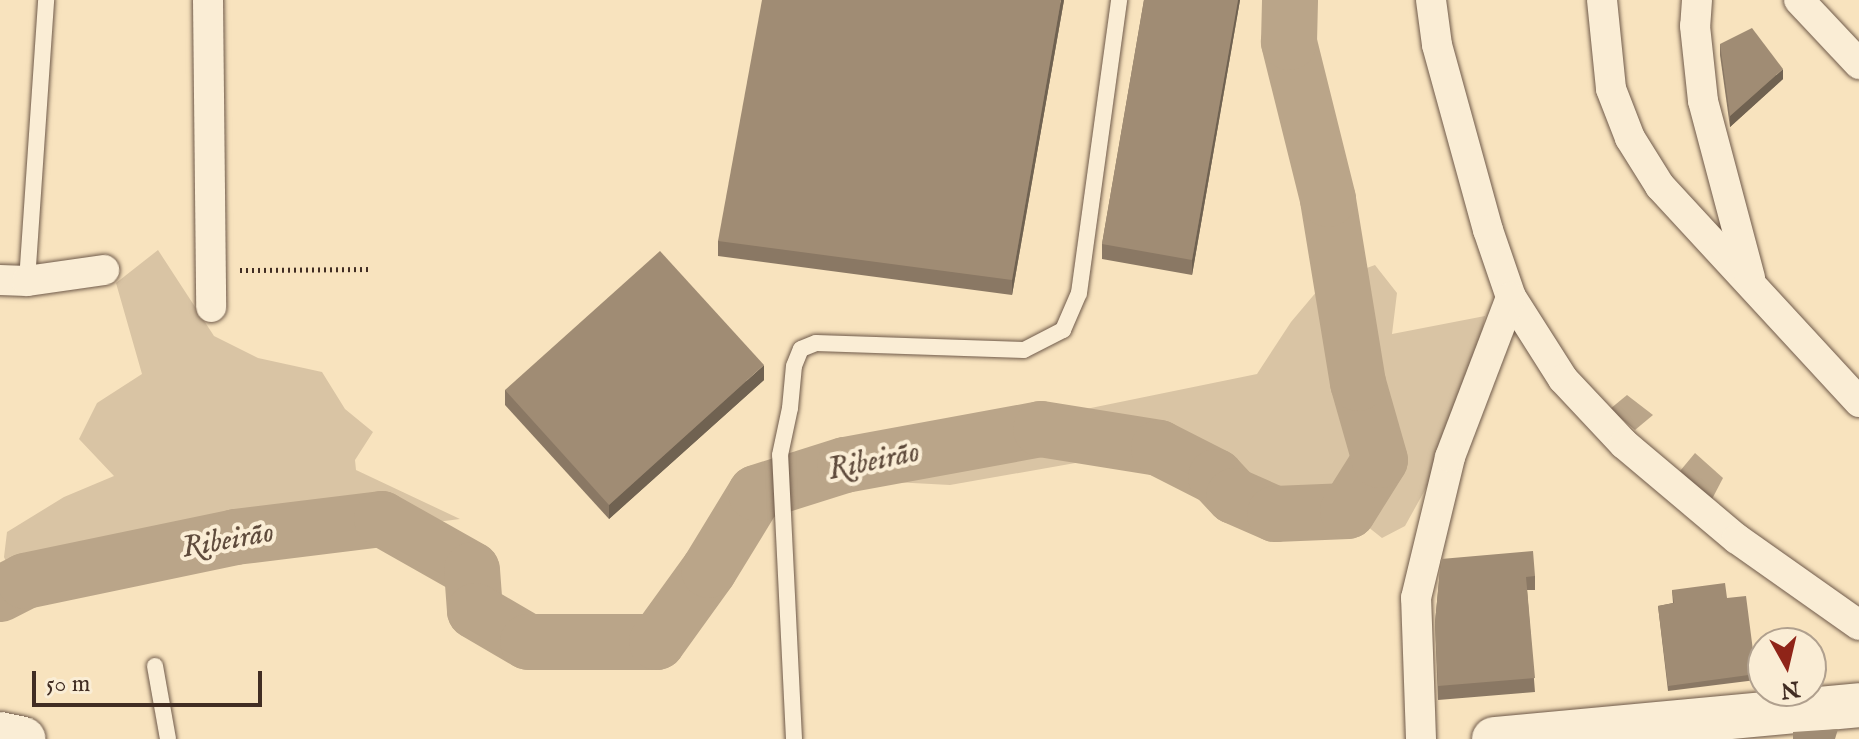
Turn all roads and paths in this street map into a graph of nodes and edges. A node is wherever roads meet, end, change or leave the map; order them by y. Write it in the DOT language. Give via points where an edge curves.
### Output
graph roads {
  1 [pos="46,0"];
  2 [pos="1119,0"];
  3 [pos="1431,0"];
  4 [pos="1602,0"];
  5 [pos="1697,0"];
  6 [pos="1799,0"];
  7 [pos="199,1"];
  8 [pos="1859,64"];
  9 [pos="372,269"];
  10 [pos="104,270"];
  11 [pos="211,270"];
  12 [pos="1750,280"];
  13 [pos="14,281"];
  14 [pos="1511,297"];
  15 [pos="211,307"];
  16 [pos="1859,402"];
  17 [pos="1859,625"];
  18 [pos="155,666"];
  19 [pos="1855,708"];
  20 [pos="0,734"];
  21 [pos="23,739"];
  22 [pos="168,739"];
  23 [pos="794,739"];
  24 [pos="1421,739"];
  25 [pos="1494,739"];
  1 -- 13 [label="lane"];
  2 -- 23 [label="lane" via="1079,293 1063,330 1024,350 816,343 801,349 780,455"];
  3 -- 14 [label="street" via="1437,45"];
  4 -- 12 [label="street" via="1611,89 1630,138 1660,186"];
  5 -- 12 [label="street" via="1703,101"];
  6 -- 8 [label="street"];
  7 -- 11 [label="street"];
  9 -- 11 [label="path"];
  10 -- 13 [label="street"];
  11 -- 15 [label="street"];
  12 -- 16 [label="street"];
  14 -- 17 [label="street" via="1563,379 1624,444 1737,539"];
  14 -- 24 [label="street" via="1450,457 1416,598"];
  18 -- 22 [label="lane"];
  19 -- 25 [label="main road"];
  20 -- 21 [label="main road"];
}
